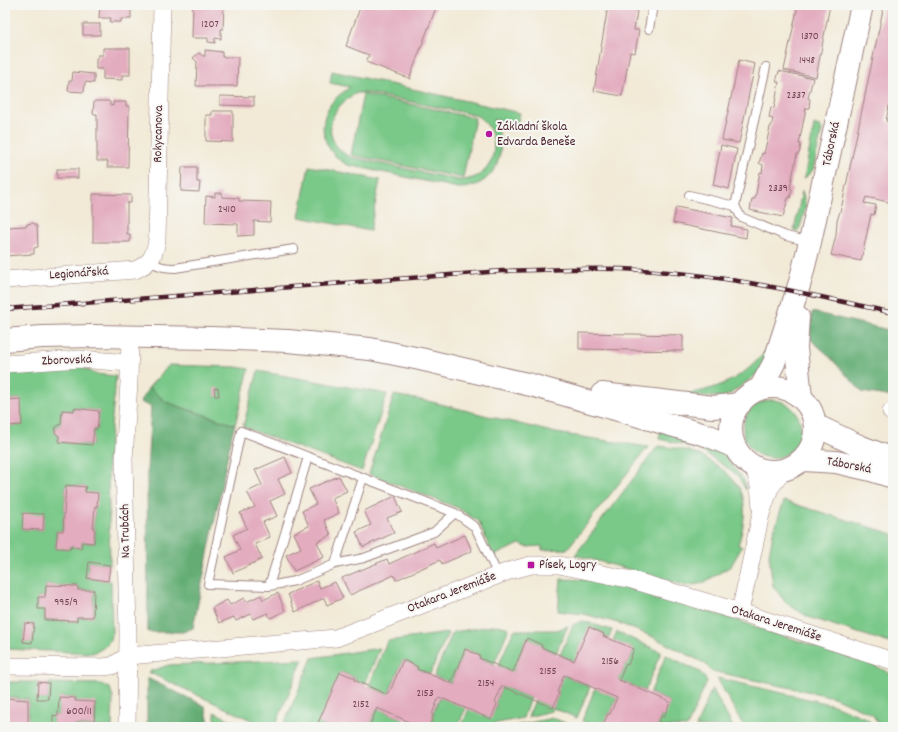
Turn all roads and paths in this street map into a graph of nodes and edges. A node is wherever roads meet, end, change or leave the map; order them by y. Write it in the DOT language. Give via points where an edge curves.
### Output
graph roads {
  1 [pos="162,5"];
  2 [pos="653,5"];
  3 [pos="862,5"];
  4 [pos="649,28"];
  5 [pos="766,67"];
  6 [pos="689,196"];
  7 [pos="736,206"];
  8 [pos="810,242"];
  9 [pos="294,249"];
  10 [pos="150,261"];
  11 [pos="5,280"];
  12 [pos="800,282"];
  13 [pos="130,336"];
  14 [pos="5,340"];
  15 [pos="5,364"];
  16 [pos="130,364"];
  17 [pos="531,385"];
  18 [pos="761,387"];
  19 [pos="801,398"];
  20 [pos="740,404"];
  21 [pos="815,425"];
  22 [pos="735,448"];
  23 [pos="308,458"];
  24 [pos="893,459"];
  25 [pos="804,460"];
  26 [pos="754,467"];
  27 [pos="784,471"];
  28 [pos="893,477"];
  29 [pos="363,478"];
  30 [pos="455,513"];
  31 [pos="761,514"];
  32 [pos="335,564"];
  33 [pos="498,575"];
  34 [pos="269,586"];
  35 [pos="740,612"];
  36 [pos="128,656"];
  37 [pos="893,661"];
  38 [pos="5,666"];
  39 [pos="127,727"];
  1 -- 10 [label="street, Rokycanova" via="157,240"];
  2 -- 4 [label="lane"];
  3 -- 8 [label="main road, Táborská"];
  5 -- 7 [label="lane"];
  6 -- 7 [label="lane"];
  7 -- 8 [label="lane" via="741,217 786,236"];
  8 -- 12 [label="main road, Táborská"];
  9 -- 10 [label="lane" via="175,268 164,268"];
  10 -- 11 [label="street, Legionářská" via="135,270"];
  12 -- 18 [label="main road, Táborská" via="774,363"];
  12 -- 19 [label="main road, Táborská" via="796,348"];
  13 -- 14 [label="main road"];
  13 -- 16 [label="street, Na Trubách"];
  13 -- 17 [label="main road" via="268,340 370,349"];
  15 -- 16 [label="street, Zborovská" via="80,359"];
  16 -- 36 [label="street, Na Trubách" via="124,459"];
  17 -- 20 [label="main road" via="712,407"];
  17 -- 22 [label="main road" via="709,436"];
  18 -- 19 [label="main road" via="774,386 785,389"];
  18 -- 20 [label="main road" via="748,394"];
  19 -- 21 [label="main road" via="810,409"];
  20 -- 22 [label="main road" via="733,418 731,433"];
  21 -- 24 [label="main road, Táborská"];
  21 -- 25 [label="main road" via="814,441"];
  22 -- 26 [label="main road" via="743,460"];
  23 -- 29 [label="lane"];
  23 -- 34 [label="lane"];
  23 -- 34 [label="lane" via="241,431 208,584"];
  25 -- 27 [label="main road"];
  25 -- 28 [label="main road, Táborská" via="836,462"];
  26 -- 27 [label="main road" via="769,472"];
  26 -- 31 [label="street" via="759,486"];
  27 -- 31 [label="street" via="770,488"];
  29 -- 30 [label="lane"];
  29 -- 32 [label="lane"];
  30 -- 32 [label="lane" via="434,532 364,558"];
  30 -- 33 [label="lane" via="475,527"];
  31 -- 35 [label="street"];
  32 -- 34 [label="lane" via="295,581"];
  33 -- 35 [label="street, Otakara Jeremiáše" via="531,565 559,565 632,580"];
  33 -- 36 [label="street, Otakara Jeremiáše" via="336,638"];
  35 -- 37 [label="street, Otakara Jeremiáše"];
  36 -- 38 [label="street, Otakara Jeremiáše" via="112,666 102,667"];
  36 -- 39 [label="street, Na Trubách"];
}
